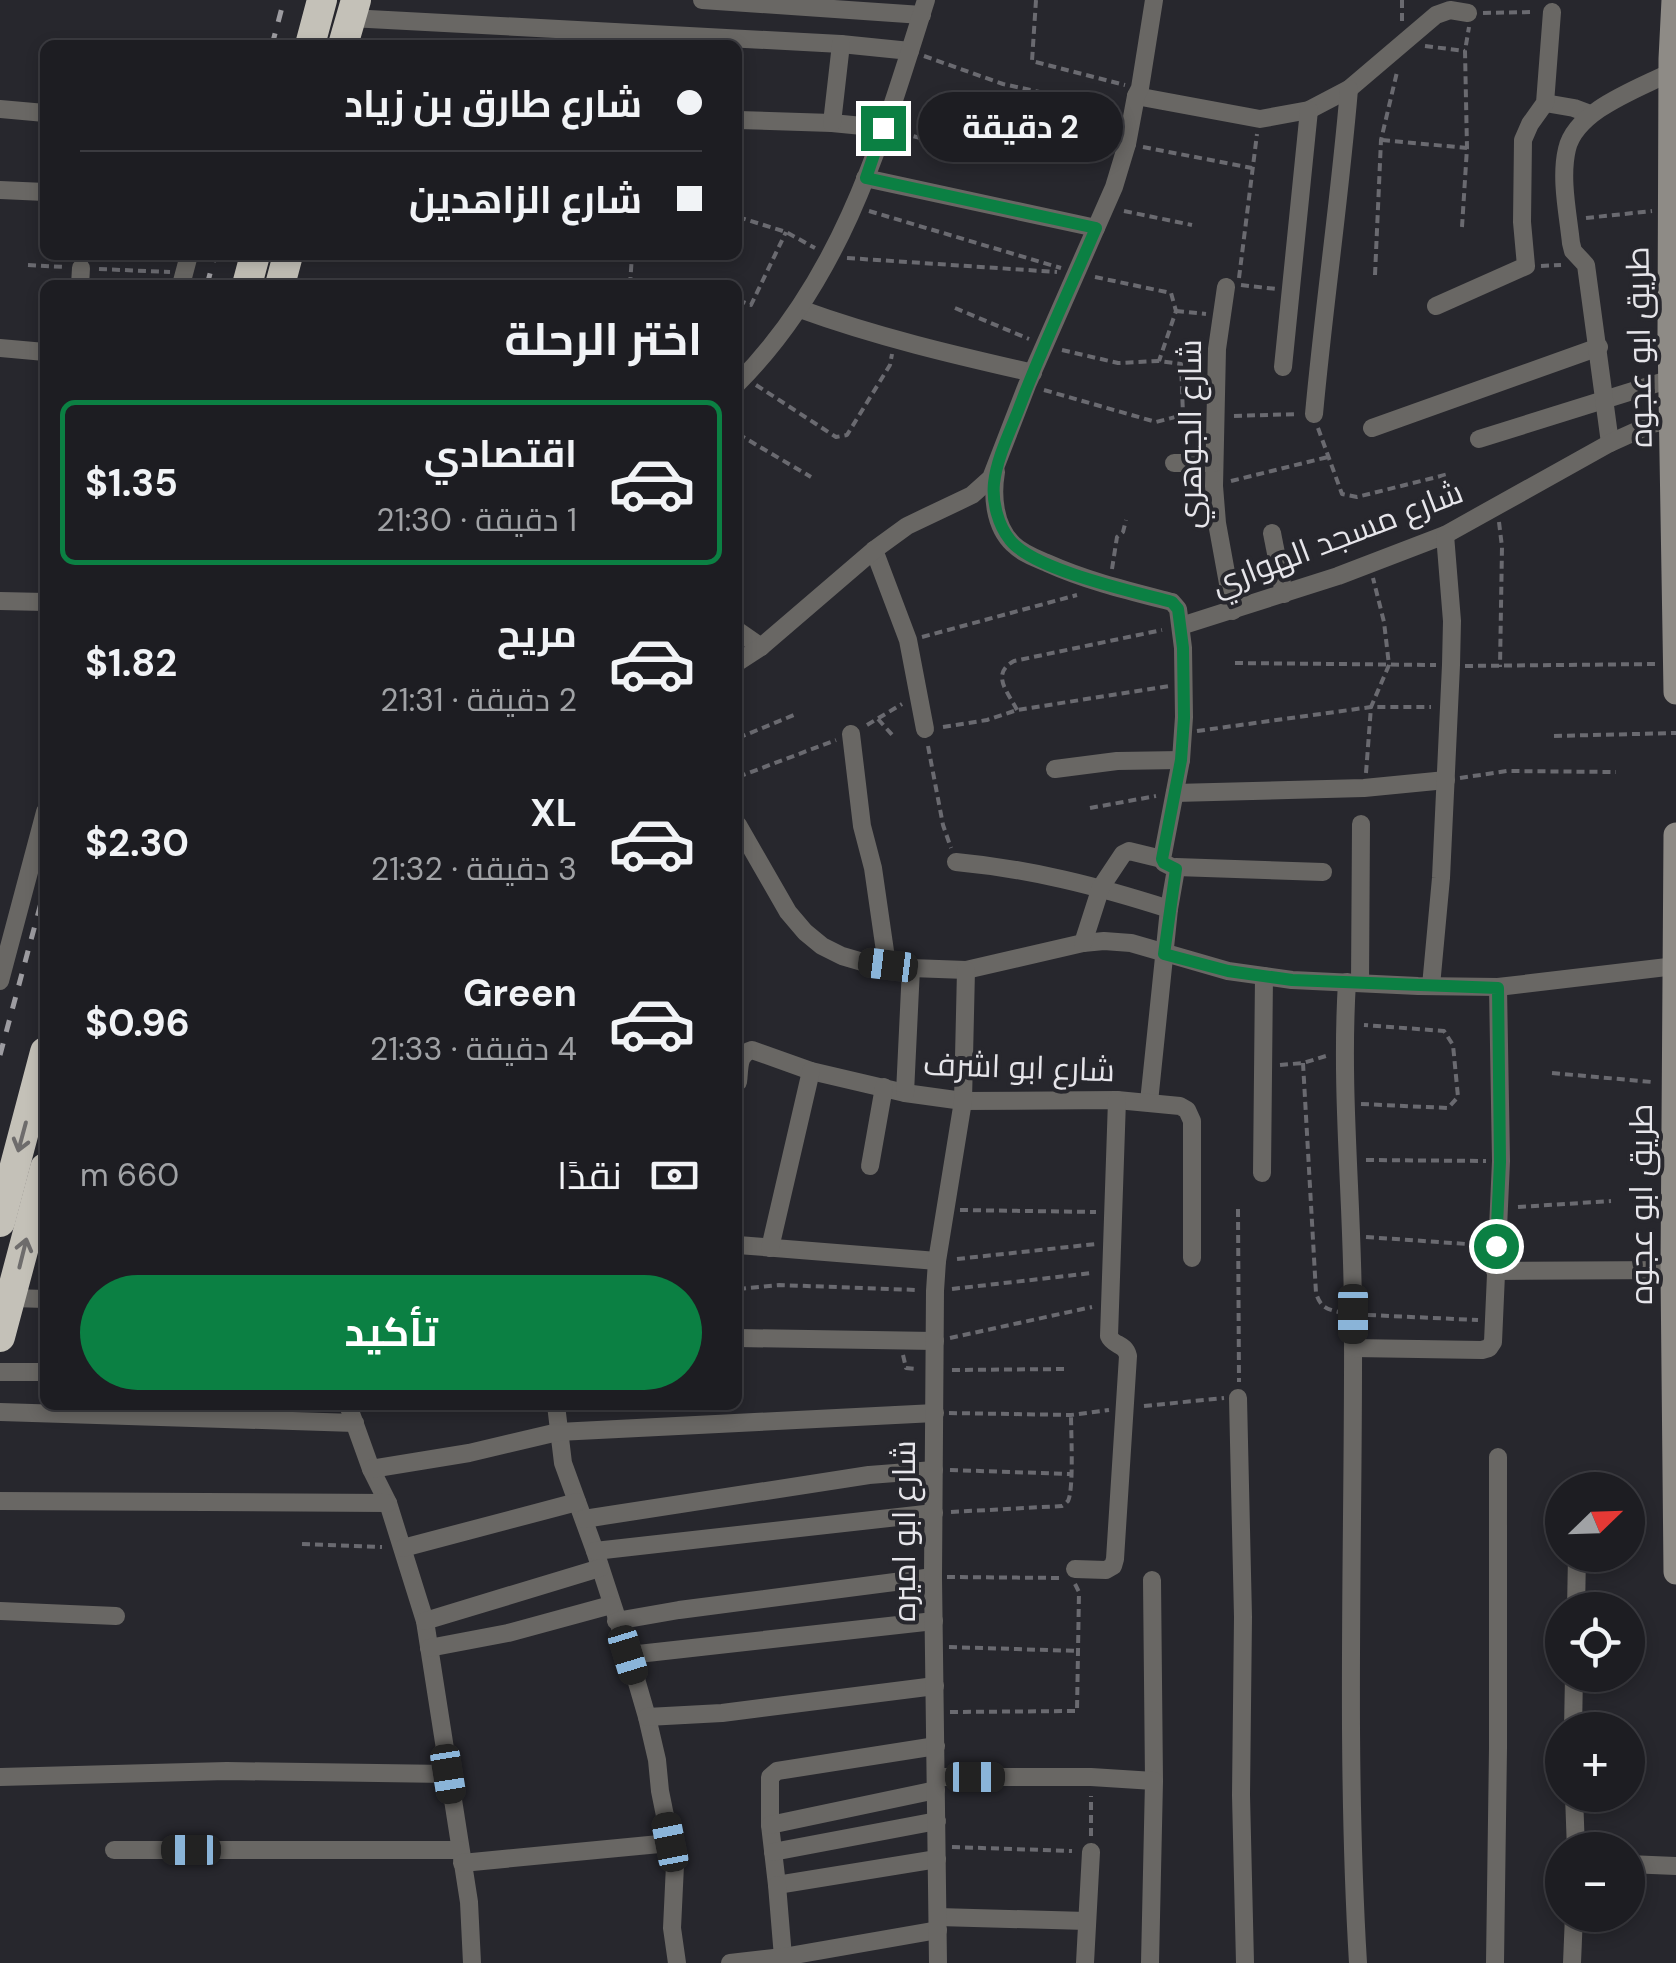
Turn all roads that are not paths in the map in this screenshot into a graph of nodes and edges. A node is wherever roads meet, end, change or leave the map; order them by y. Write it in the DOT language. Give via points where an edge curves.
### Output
graph roads {
  1 [pos="322,0"];
  2 [pos="702,0"];
  3 [pos="1154,0"];
  4 [pos="1674,0"];
  5 [pos="924,7"];
  6 [pos="1552,12"];
  7 [pos="1468,13"];
  8 [pos="350,21"];
  9 [pos="311,40"];
  10 [pos="841,44"];
  11 [pos="910,52"];
  12 [pos="1672,63"];
  13 [pos="1349,89"];
  14 [pos="1136,99"];
  15 [pos="1545,102"];
  16 [pos="0,109"];
  17 [pos="1309,110"];
  18 [pos="40,113"];
  19 [pos="1590,114"];
  20 [pos="970,119"];
  21 [pos="742,120"];
  22 [pos="832,123"];
  23 [pos="883,128"];
  24 [pos="1127,144"];
  25 [pos="866,178"];
  26 [pos="0,190"];
  27 [pos="40,192"];
  28 [pos="1096,228"];
  29 [pos="1232,286"];
  30 [pos="1436,306"];
  31 [pos="800,309"];
  32 [pos="1673,336"];
  33 [pos="1598,346"];
  34 [pos="0,348"];
  35 [pos="40,352"];
  36 [pos="1283,367"];
  37 [pos="742,377"];
  38 [pos="1030,379"];
  39 [pos="1671,379"];
  40 [pos="1604,399"];
  41 [pos="1314,414"];
  42 [pos="1673,420"];
  43 [pos="1372,428"];
  44 [pos="1479,439"];
  45 [pos="1610,443"];
  46 [pos="1174,463"];
  47 [pos="1214,463"];
  48 [pos="997,466"];
  49 [pos="1272,534"];
  50 [pos="1445,535"];
  51 [pos="874,550"];
  52 [pos="1284,594"];
  53 [pos="0,601"];
  54 [pos="40,602"];
  55 [pos="1233,610"];
  56 [pos="1181,626"];
  57 [pos="742,634"];
  58 [pos="761,647"];
  59 [pos="742,659"];
  60 [pos="1676,663"];
  61 [pos="1676,692"];
  62 [pos="925,729"];
  63 [pos="851,734"];
  64 [pos="1181,760"];
  65 [pos="1055,769"];
  66 [pos="1446,780"];
  67 [pos="1176,793"];
  68 [pos="1361,824"];
  69 [pos="40,831"];
  70 [pos="742,832"];
  71 [pos="1676,835"];
  72 [pos="956,862"];
  73 [pos="1169,863"];
  74 [pos="1323,872"];
  75 [pos="1101,887"];
  76 [pos="1169,910"];
  77 [pos="1082,943"];
  78 [pos="1164,954"];
  79 [pos="888,965"];
  80 [pos="1676,966"];
  81 [pos="912,968"];
  82 [pos="966,970"];
  83 [pos="1264,976"];
  84 [pos="0,981"];
  85 [pos="1354,983"];
  86 [pos="1432,986"];
  87 [pos="1498,988"];
  88 [pos="742,1055"];
  89 [pos="40,1071"];
  90 [pos="811,1071"];
  91 [pos="1674,1084"];
  92 [pos="884,1088"];
  93 [pos="905,1092"];
  94 [pos="1117,1100"];
  95 [pos="963,1101"];
  96 [pos="1148,1102"];
  97 [pos="870,1166"];
  98 [pos="1262,1173"];
  99 [pos="40,1191"];
  100 [pos="0,1222"];
  101 [pos="742,1245"];
  102 [pos="770,1248"];
  103 [pos="1192,1258"];
  104 [pos="937,1261"];
  105 [pos="1673,1270"];
  106 [pos="1494,1271"];
  107 [pos="12,1298"];
  108 [pos="40,1300"];
  109 [pos="1675,1319"];
  110 [pos="0,1337"];
  111 [pos="742,1338"];
  112 [pos="935,1342"];
  113 [pos="1353,1348"];
  114 [pos="0,1372"];
  115 [pos="40,1372"];
  116 [pos="1238,1398"];
  117 [pos="556,1410"];
  118 [pos="0,1412"];
  119 [pos="934,1413"];
  120 [pos="352,1414"];
  121 [pos="558,1432"];
  122 [pos="1498,1457"];
  123 [pos="372,1470"];
  124 [pos="934,1470"];
  125 [pos="0,1501"];
  126 [pos="388,1504"];
  127 [pos="580,1510"];
  128 [pos="934,1513"];
  129 [pos="404,1548"];
  130 [pos="598,1560"];
  131 [pos="1075,1569"];
  132 [pos="1676,1572"];
  133 [pos="933,1577"];
  134 [pos="1152,1580"];
  135 [pos="0,1611"];
  136 [pos="614,1613"];
  137 [pos="116,1616"];
  138 [pos="424,1621"];
  139 [pos="934,1621"];
  140 [pos="429,1648"];
  141 [pos="628,1655"];
  142 [pos="935,1686"];
  143 [pos="648,1717"];
  144 [pos="936,1746"];
  145 [pos="448,1774"];
  146 [pos="0,1777"];
  147 [pos="1154,1781"];
  148 [pos="936,1784"];
  149 [pos="937,1821"];
  150 [pos="770,1825"];
  151 [pos="670,1842"];
  152 [pos="114,1850"];
  153 [pos="773,1852"];
  154 [pos="1091,1852"];
  155 [pos="937,1853"];
  156 [pos="461,1856"];
  157 [pos="1645,1865"];
  158 [pos="1676,1866"];
  159 [pos="777,1885"];
  160 [pos="1087,1921"];
  161 [pos="938,1923"];
  162 [pos="1573,1932"];
  163 [pos="783,1957"];
  164 [pos="472,1963"];
  165 [pos="677,1963"];
  166 [pos="730,1963"];
  167 [pos="938,1963"];
  168 [pos="1084,1963"];
  169 [pos="1150,1963"];
  170 [pos="1245,1963"];
  171 [pos="1358,1963"];
  172 [pos="1495,1963"];
  173 [pos="1572,1963"];
  1 -- 9 [label="highway"];
  2 -- 5 [label="street"];
  3 -- 14 [label="street"];
  4 -- 12 [label="street, طريق ابو عجوه"];
  5 -- 11 [label="street"];
  6 -- 15 [label="street"];
  7 -- 13 [label="street" via="1450,10 1426,22"];
  8 -- 10 [label="street"];
  10 -- 11 [label="street"];
  10 -- 22 [label="street"];
  11 -- 23 [label="street"];
  12 -- 19 [label="street"];
  12 -- 32 [label="street, طريق ابو عجوه"];
  13 -- 17 [label="street"];
  13 -- 41 [label="street"];
  14 -- 17 [label="street" via="1260,119"];
  14 -- 24 [label="street"];
  15 -- 19 [label="street"];
  15 -- 30 [label="street" via="1523,140 1526,266"];
  16 -- 18 [label="street"];
  17 -- 36 [label="street"];
  19 -- 33 [label="street" via="1570,139 1565,180 1571,247 1586,265"];
  20 -- 24 [label="street"];
  21 -- 22 [label="street"];
  22 -- 23 [label="street"];
  23 -- 25 [label="street"];
  24 -- 28 [label="street"];
  25 -- 28 [label="street"];
  25 -- 31 [label="street"];
  26 -- 27 [label="street"];
  28 -- 38 [label="street"];
  29 -- 47 [label="street, شارع الجوهري" via="1220,315"];
  31 -- 37 [label="street"];
  31 -- 38 [label="street"];
  32 -- 39 [label="street, طريق ابو عجوه"];
  33 -- 40 [label="street"];
  33 -- 43 [label="street"];
  34 -- 35 [label="street"];
  38 -- 48 [label="street"];
  39 -- 40 [label="street"];
  39 -- 42 [label="street, طريق ابو عجوه"];
  40 -- 44 [label="street"];
  40 -- 45 [label="street"];
  42 -- 45 [label="street, شارع مسجد الهواري"];
  42 -- 60 [label="street, طريق ابو عجوه"];
  45 -- 50 [label="street, شارع مسجد الهواري"];
  46 -- 47 [label="street"];
  47 -- 55 [label="street, شارع الجوهري"];
  48 -- 51 [label="street" via="972,496 907,526"];
  48 -- 56 [label="street" via="995,506 1011,542 1109,586 1172,602"];
  49 -- 52 [label="street"];
  50 -- 52 [label="street, شارع مسجد الهواري"];
  50 -- 66 [label="street" via="1452,621"];
  51 -- 58 [label="street"];
  51 -- 62 [label="street" via="908,640"];
  52 -- 55 [label="street, شارع مسجد الهواري"];
  53 -- 54 [label="street"];
  55 -- 56 [label="street, شارع مسجد الهواري"];
  56 -- 64 [label="street"];
  57 -- 58 [label="street"];
  58 -- 59 [label="street"];
  60 -- 61 [label="street, طريق ابو عجوه"];
  63 -- 79 [label="street"];
  64 -- 65 [label="street"];
  64 -- 67 [label="street"];
  66 -- 67 [label="street"];
  66 -- 86 [label="street"];
  67 -- 73 [label="street"];
  68 -- 85 [label="street"];
  69 -- 84 [label="street"];
  70 -- 79 [label="street" via="805,932 842,956"];
  71 -- 80 [label="street, طريق ابو عجوه"];
  72 -- 75 [label="street"];
  73 -- 74 [label="street"];
  73 -- 75 [label="street" via="1126,852"];
  73 -- 76 [label="street"];
  75 -- 76 [label="street"];
  75 -- 77 [label="street"];
  76 -- 78 [label="street"];
  77 -- 78 [label="street" via="1130,943"];
  77 -- 82 [label="street"];
  78 -- 83 [label="street"];
  78 -- 96 [label="street"];
  79 -- 81 [label="street"];
  80 -- 87 [label="street"];
  80 -- 91 [label="street, طريق ابو عجوه"];
  81 -- 82 [label="street"];
  81 -- 93 [label="street"];
  82 -- 95 [label="street, شارع ابو اميره"];
  83 -- 85 [label="street"];
  83 -- 98 [label="street"];
  85 -- 86 [label="street"];
  85 -- 113 [label="street" via="1343,1052"];
  86 -- 87 [label="street"];
  87 -- 106 [label="street"];
  88 -- 90 [label="street, شارع ابو اشرف" via="752,1050"];
  89 -- 100 [label="highway, one-way"];
  90 -- 92 [label="street, شارع ابو اشرف"];
  90 -- 102 [label="street"];
  91 -- 105 [label="street, طريق ابو عجوه"];
  92 -- 93 [label="street, شارع ابو اشرف"];
  92 -- 97 [label="street"];
  93 -- 95 [label="street, شارع ابو اشرف"];
  94 -- 95 [label="street, شارع ابو اشرف"];
  94 -- 96 [label="street, شارع ابو اشرف"];
  94 -- 131 [label="street" via="1108,1336 1128,1356 1114,1563 1106,1570"];
  95 -- 104 [label="street, شارع ابو اميره"];
  96 -- 103 [label="street, شارع ابو اشرف" via="1190,1114"];
  107 -- 99 [label="highway, one-way"];
  101 -- 102 [label="street"];
  102 -- 104 [label="street"];
  104 -- 112 [label="street, شارع ابو اميره"];
  105 -- 106 [label="street"];
  105 -- 109 [label="street, طريق ابو عجوه"];
  106 -- 113 [label="street" via="1492,1342 1486,1350"];
  107 -- 108 [label="street"];
  107 -- 110 [label="highway"];
  109 -- 132 [label="street, طريق ابو عجوه"];
  111 -- 112 [label="street"];
  112 -- 119 [label="street, شارع ابو اميره"];
  113 -- 171 [label="street" via="1352,1867"];
  114 -- 115 [label="street"];
  116 -- 170 [label="street"];
  117 -- 121 [label="street"];
  118 -- 120 [label="street"];
  119 -- 121 [label="street"];
  119 -- 124 [label="street, شارع ابو اميره"];
  120 -- 123 [label="street"];
  121 -- 123 [label="street"];
  121 -- 127 [label="street"];
  122 -- 172 [label="street"];
  123 -- 126 [label="street"];
  124 -- 127 [label="street"];
  124 -- 128 [label="street, شارع ابو اميره"];
  125 -- 126 [label="street"];
  126 -- 129 [label="street"];
  127 -- 129 [label="street"];
  127 -- 130 [label="street"];
  128 -- 130 [label="street"];
  128 -- 133 [label="street, شارع ابو اميره"];
  129 -- 138 [label="street"];
  130 -- 136 [label="street"];
  130 -- 138 [label="street"];
  133 -- 136 [label="street"];
  133 -- 139 [label="street, شارع ابو اميره"];
  134 -- 147 [label="street"];
  135 -- 137 [label="street"];
  136 -- 140 [label="street"];
  136 -- 141 [label="street"];
  138 -- 140 [label="street"];
  139 -- 141 [label="street"];
  139 -- 142 [label="street, شارع ابو اميره"];
  140 -- 145 [label="street"];
  141 -- 143 [label="street"];
  142 -- 143 [label="street"];
  142 -- 144 [label="street, شارع ابو اميره"];
  143 -- 151 [label="street"];
  144 -- 148 [label="street, شارع ابو اميره"];
  144 -- 150 [label="street" via="777,1771 770,1777"];
  145 -- 146 [label="street" via="227,1770"];
  145 -- 156 [label="street"];
  147 -- 148 [label="street" via="1091,1776"];
  147 -- 169 [label="street"];
  148 -- 149 [label="street, شارع ابو اميره"];
  148 -- 150 [label="street"];
  149 -- 153 [label="street"];
  149 -- 155 [label="street, شارع ابو اميره"];
  150 -- 153 [label="street"];
  151 -- 156 [label="street"];
  151 -- 165 [label="street"];
  152 -- 156 [label="street"];
  153 -- 159 [label="street"];
  154 -- 160 [label="street"];
  155 -- 159 [label="street"];
  155 -- 161 [label="street, شارع ابو اميره"];
  156 -- 164 [label="street"];
  157 -- 158 [label="street"];
  159 -- 163 [label="street"];
  160 -- 161 [label="street"];
  160 -- 168 [label="street"];
  161 -- 163 [label="street"];
  161 -- 167 [label="street, شارع ابو اميره"];
  162 -- 173 [label="street"];
  163 -- 166 [label="street"];
}
